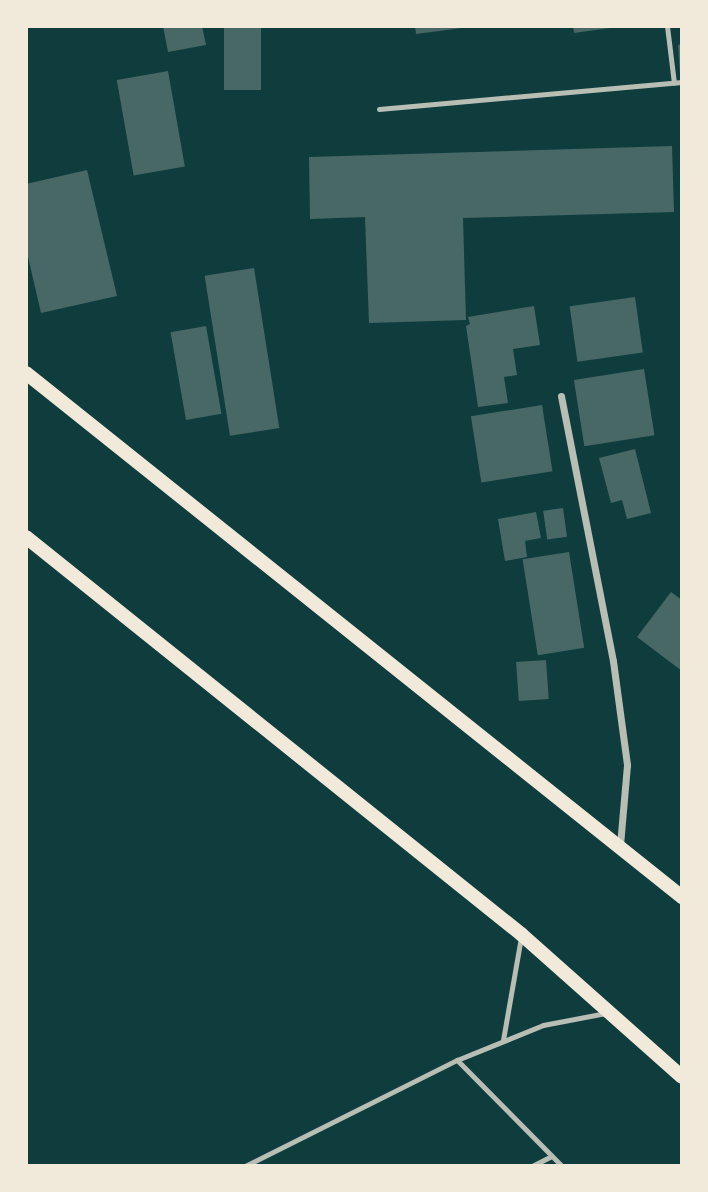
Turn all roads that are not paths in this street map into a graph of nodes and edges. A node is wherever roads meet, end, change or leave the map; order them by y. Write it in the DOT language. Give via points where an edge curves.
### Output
graph roads {
  1 [pos="667,26"];
  2 [pos="682,82"];
  3 [pos="674,83"];
  4 [pos="379,109"];
  5 [pos="26,373"];
  6 [pos="561,396"];
  7 [pos="26,537"];
  8 [pos="620,845"];
  9 [pos="682,897"];
  10 [pos="522,934"];
  11 [pos="609,1013"];
  12 [pos="503,1040"];
  13 [pos="457,1060"];
  14 [pos="682,1077"];
  15 [pos="552,1156"];
  16 [pos="245,1166"];
  17 [pos="533,1166"];
  18 [pos="562,1166"];
  1 -- 3 [label="lane"];
  2 -- 3 [label="lane"];
  3 -- 4 [label="lane"];
  5 -- 8 [label="main road"];
  6 -- 8 [label="street" via="612,661 627,765"];
  7 -- 10 [label="main road"];
  8 -- 9 [label="main road"];
  10 -- 11 [label="main road"];
  10 -- 12 [label="lane"];
  11 -- 12 [label="lane" via="543,1025"];
  11 -- 14 [label="main road"];
  12 -- 13 [label="lane"];
  13 -- 15 [label="lane"];
  13 -- 16 [label="lane"];
  15 -- 17 [label="lane"];
  15 -- 18 [label="lane"];
}
